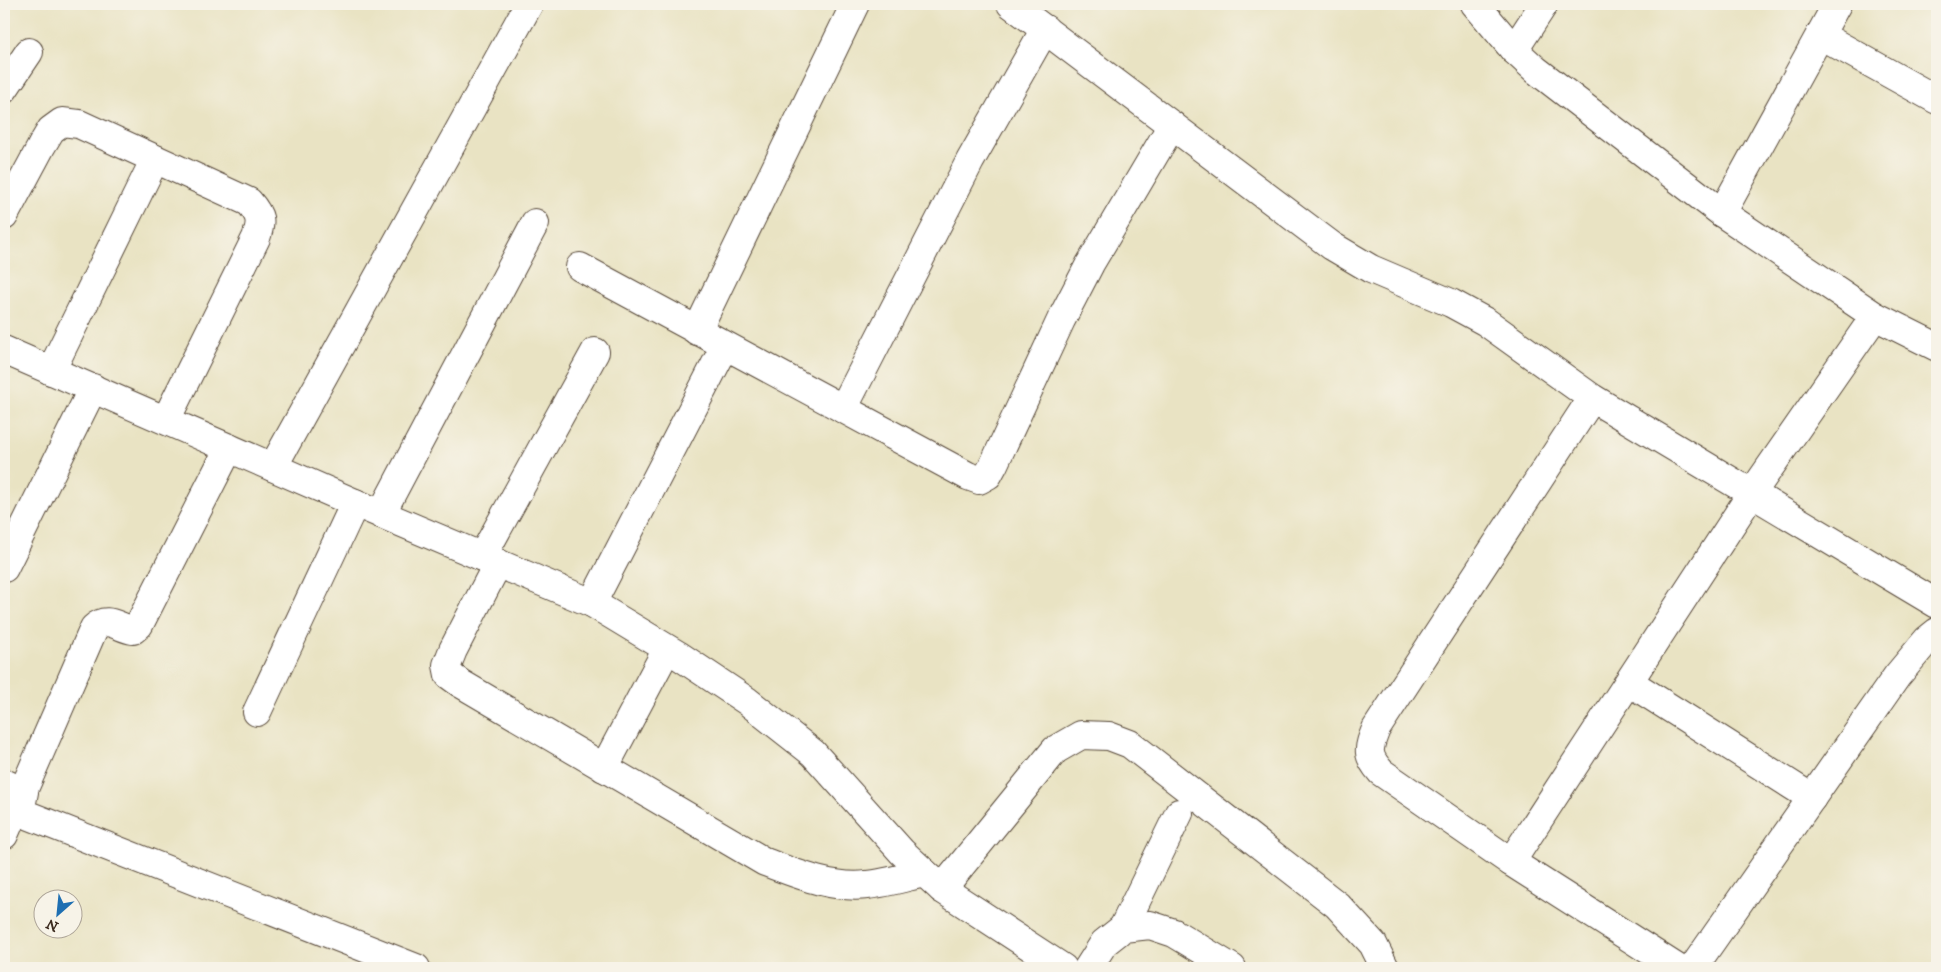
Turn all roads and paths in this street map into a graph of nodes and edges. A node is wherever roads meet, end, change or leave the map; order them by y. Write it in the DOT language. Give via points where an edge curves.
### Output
graph roads {
  1 [pos="529,4"];
  2 [pos="855,4"];
  3 [pos="1012,4"];
  4 [pos="1475,4"];
  5 [pos="1544,4"];
  6 [pos="1837,4"];
  7 [pos="1045,29"];
  8 [pos="1820,35"];
  9 [pos="1514,50"];
  10 [pos="29,52"];
  11 [pos="4,88"];
  12 [pos="1937,100"];
  13 [pos="1172,125"];
  14 [pos="156,159"];
  15 [pos="1722,213"];
  16 [pos="4,216"];
  17 [pos="535,223"];
  18 [pos="580,267"];
  19 [pos="1875,316"];
  20 [pos="697,331"];
  21 [pos="725,346"];
  22 [pos="1937,347"];
  23 [pos="4,350"];
  24 [pos="595,352"];
  25 [pos="51,371"];
  26 [pos="93,388"];
  27 [pos="1592,398"];
  28 [pos="843,409"];
  29 [pos="166,420"];
  30 [pos="229,448"];
  31 [pos="273,467"];
  32 [pos="1752,494"];
  33 [pos="356,503"];
  34 [pos="380,514"];
  35 [pos="490,560"];
  36 [pos="4,568"];
  37 [pos="592,603"];
  38 [pos="1937,604"];
  39 [pos="1937,632"];
  40 [pos="667,649"];
  41 [pos="1629,682"];
  42 [pos="257,712"];
  43 [pos="604,768"];
  44 [pos="14,788"];
  45 [pos="1812,798"];
  46 [pos="1179,813"];
  47 [pos="4,835"];
  48 [pos="1511,862"];
  49 [pos="933,881"];
  50 [pos="1123,928"];
  51 [pos="416,968"];
  52 [pos="1063,968"];
  53 [pos="1088,968"];
  54 [pos="1232,968"];
  55 [pos="1385,968"];
  56 [pos="1677,968"];
  57 [pos="1693,968"];
  1 -- 31 [label="street"];
  2 -- 20 [label="street"];
  3 -- 7 [label="street"];
  4 -- 9 [label="street"];
  5 -- 9 [label="street"];
  6 -- 8 [label="street"];
  7 -- 13 [label="street"];
  7 -- 28 [label="street" via="970,160"];
  8 -- 12 [label="street"];
  8 -- 15 [label="street"];
  9 -- 15 [label="street"];
  10 -- 11 [label="street"];
  13 -- 27 [label="street" via="1332,246 1371,269 1451,303 1486,322"];
  13 -- 28 [label="street" via="1090,264 988,475 979,480 968,476"];
  14 -- 16 [label="street" via="79,124 62,122 51,130"];
  14 -- 25 [label="street"];
  14 -- 29 [label="street" via="249,202 258,212 261,225"];
  15 -- 19 [label="street"];
  17 -- 34 [label="street"];
  18 -- 20 [label="street"];
  19 -- 22 [label="street"];
  19 -- 32 [label="street"];
  20 -- 21 [label="street"];
  21 -- 28 [label="street"];
  21 -- 37 [label="street"];
  23 -- 25 [label="street"];
  24 -- 35 [label="street"];
  25 -- 26 [label="street"];
  26 -- 29 [label="street"];
  26 -- 36 [label="street"];
  27 -- 32 [label="street"];
  27 -- 48 [label="street" via="1376,729 1369,746 1371,760 1381,772"];
  29 -- 30 [label="street"];
  30 -- 31 [label="street"];
  30 -- 44 [label="street" via="139,625 133,630 106,621 94,628"];
  31 -- 33 [label="street"];
  32 -- 38 [label="street"];
  32 -- 41 [label="street"];
  33 -- 34 [label="street"];
  33 -- 42 [label="street"];
  34 -- 35 [label="street"];
  35 -- 37 [label="street"];
  35 -- 43 [label="street" via="452,650 449,675"];
  37 -- 40 [label="street"];
  39 -- 45 [label="street" via="1897,676"];
  40 -- 43 [label="street"];
  40 -- 49 [label="street" via="748,701 813,754 902,852"];
  41 -- 45 [label="street"];
  41 -- 48 [label="street"];
  43 -- 49 [label="street" via="765,862 807,878 866,885"];
  44 -- 47 [label="street"];
  44 -- 51 [label="street" via="20,812"];
  45 -- 57 [label="street"];
  46 -- 50 [label="street"];
  48 -- 56 [label="street"];
  49 -- 52 [label="street"];
  49 -- 55 [label="street" via="1055,750 1081,735 1109,736 1130,744 1337,905 1373,944"];
  50 -- 53 [label="street" via="1104,943"];
  50 -- 54 [label="street" via="1150,926 1174,933"];
}
